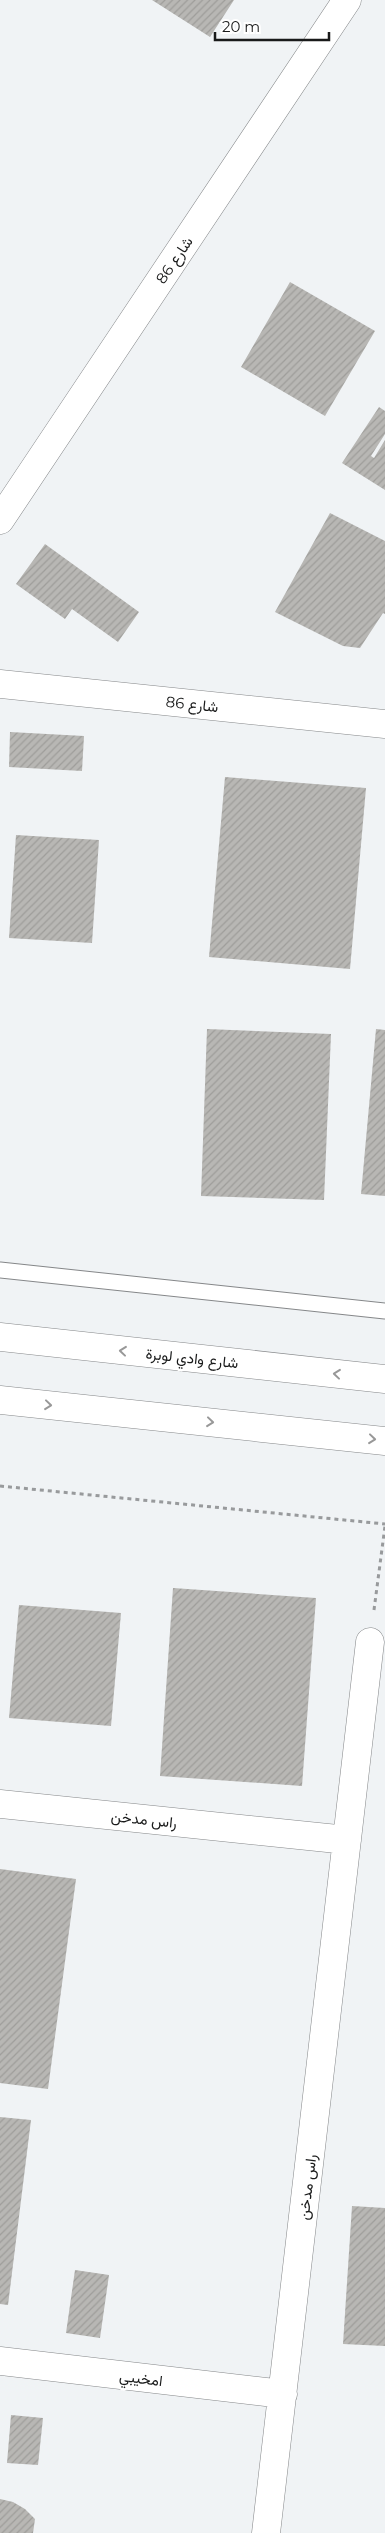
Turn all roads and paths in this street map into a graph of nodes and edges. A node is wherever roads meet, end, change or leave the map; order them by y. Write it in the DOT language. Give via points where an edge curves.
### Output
graph roads {
  1 [pos="347,0"];
  2 [pos="0,520"];
  3 [pos="0,684"];
  4 [pos="385,724"];
  5 [pos="0,1270"];
  6 [pos="385,1311"];
  7 [pos="0,1337"];
  8 [pos="385,1379"];
  9 [pos="0,1400"];
  10 [pos="385,1441"];
  11 [pos="0,1486"];
  12 [pos="385,1525"];
  13 [pos="370,1642"];
  14 [pos="0,1804"];
  15 [pos="347,1840"];
  16 [pos="0,2361"];
  17 [pos="283,2394"];
  18 [pos="266,2533"];
  1 -- 2 [label="street, شارع 86"];
  3 -- 4 [label="street, شارع 86"];
  5 -- 6 [label="lane"];
  8 -- 7 [label="street, شارع وادي لوبرة, one-way"];
  9 -- 10 [label="street, one-way"];
  11 -- 12 [label="path"];
  12 -- 13 [label="path"];
  13 -- 15 [label="street, راس مدخن"];
  14 -- 15 [label="street, راس مدخن"];
  15 -- 17 [label="street, راس مدخن"];
  16 -- 17 [label="street, امخيبي"];
  17 -- 18 [label="street, راس مدخن"];
}
